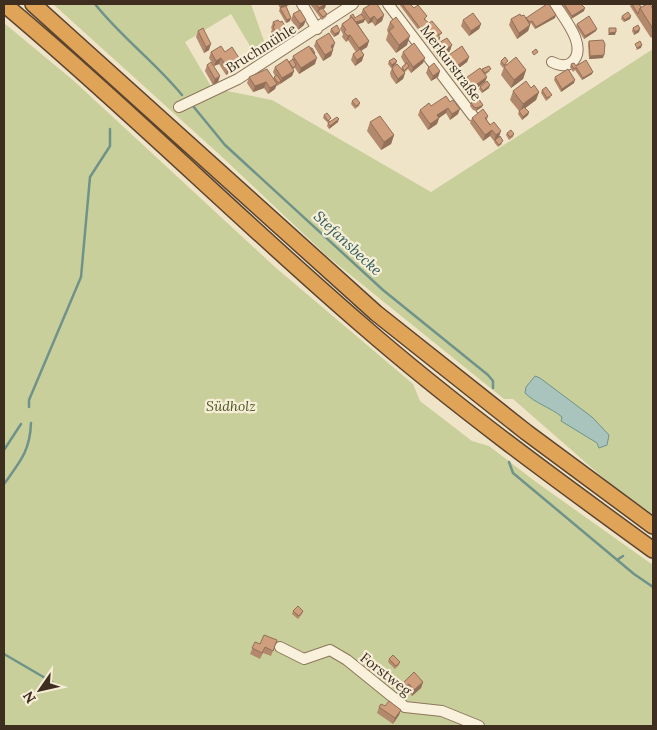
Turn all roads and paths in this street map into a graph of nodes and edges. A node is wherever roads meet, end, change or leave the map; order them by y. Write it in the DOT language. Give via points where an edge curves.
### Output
graph roads {
  1 [pos="4,4"];
  2 [pos="33,4"];
  3 [pos="302,4"];
  4 [pos="353,4"];
  5 [pos="388,4"];
  6 [pos="555,4"];
  7 [pos="650,4"];
  8 [pos="653,9"];
  9 [pos="317,29"];
  10 [pos="552,62"];
  11 [pos="179,107"];
  12 [pos="474,116"];
  13 [pos="653,526"];
  14 [pos="653,550"];
  15 [pos="280,647"];
  16 [pos="479,726"];
  1 -- 14 [label="highway" via="102,89 318,288 388,347 514,448"];
  2 -- 13 [label="highway" via="376,313 534,438"];
  3 -- 9 [label="street"];
  4 -- 9 [label="street, Bruchmühle"];
  5 -- 12 [label="street, Merkurstraße"];
  6 -- 10 [label="street" via="574,35 577,48 575,58 568,64"];
  7 -- 8 [label="street"];
  9 -- 11 [label="street, Bruchmühle" via="238,79"];
  15 -- 16 [label="street, Forstweg" via="304,659 330,650 405,707 442,711"];
}
